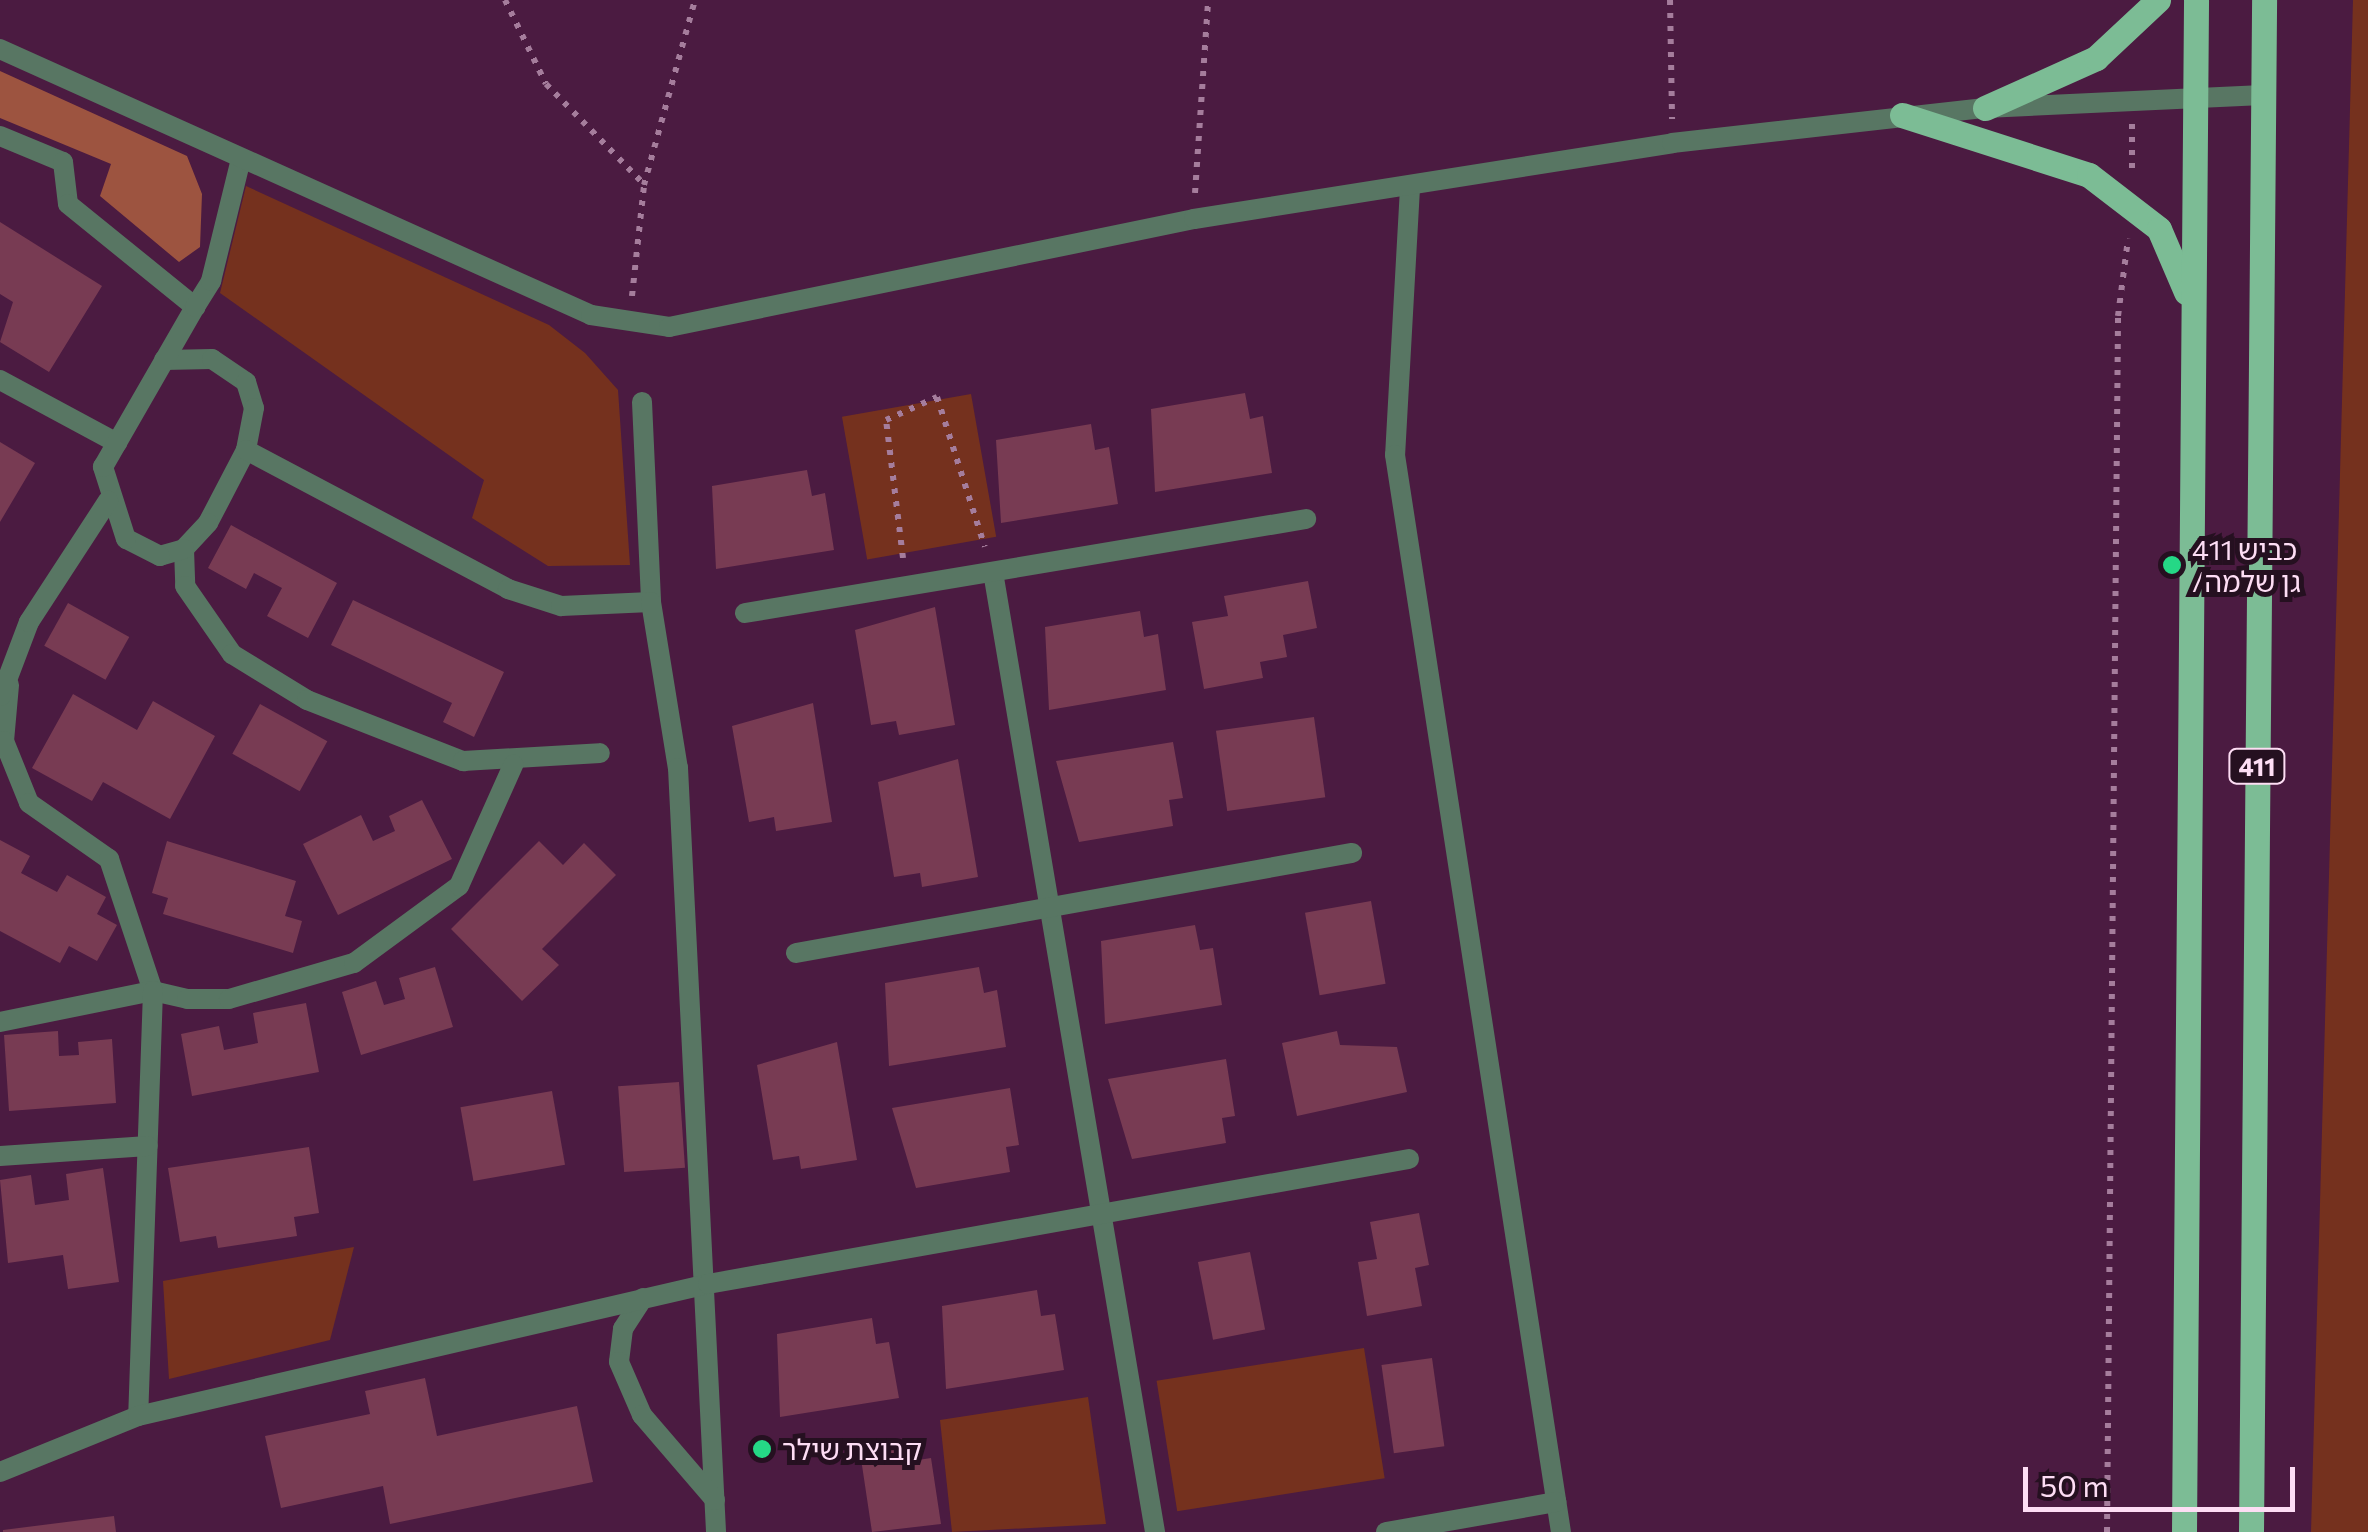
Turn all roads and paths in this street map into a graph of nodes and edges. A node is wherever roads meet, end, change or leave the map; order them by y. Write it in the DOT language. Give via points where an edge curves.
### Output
graph roads {
  1 [pos="505,0"];
  2 [pos="695,0"];
  3 [pos="1208,0"];
  4 [pos="1670,0"];
  5 [pos="2158,0"];
  6 [pos="2196,0"];
  7 [pos="2264,0"];
  8 [pos="0,49"];
  9 [pos="2263,95"];
  10 [pos="2195,100"];
  11 [pos="2132,103"];
  12 [pos="1985,108"];
  13 [pos="1902,115"];
  14 [pos="0,136"];
  15 [pos="1672,143"];
  16 [pos="241,158"];
  17 [pos="644,185"];
  18 [pos="1410,188"];
  19 [pos="2132,202"];
  20 [pos="1194,219"];
  21 [pos="195,308"];
  22 [pos="2194,318"];
  23 [pos="629,324"];
  24 [pos="164,360"];
  25 [pos="0,380"];
  26 [pos="642,402"];
  27 [pos="117,443"];
  28 [pos="246,450"];
  29 [pos="108,501"];
  30 [pos="1306,519"];
  31 [pos="184,550"];
  32 [pos="993,572"];
  33 [pos="906,586"];
  34 [pos="651,602"];
  35 [pos="745,614"];
  36 [pos="8,659"];
  37 [pos="4,691"];
  38 [pos="600,753"];
  39 [pos="513,765"];
  40 [pos="1352,853"];
  41 [pos="1050,908"];
  42 [pos="796,953"];
  43 [pos="153,991"];
  44 [pos="0,1022"];
  45 [pos="148,1146"];
  46 [pos="0,1156"];
  47 [pos="1409,1159"];
  48 [pos="1101,1214"];
  49 [pos="708,1284"];
  50 [pos="643,1298"];
  51 [pos="138,1416"];
  52 [pos="0,1472"];
  53 [pos="715,1500"];
  54 [pos="1556,1502"];
  55 [pos="716,1532"];
  56 [pos="1154,1532"];
  57 [pos="1386,1532"];
  58 [pos="1561,1532"];
  59 [pos="2107,1532"];
  60 [pos="2184,1532"];
  61 [pos="2251,1532"];
  1 -- 17 [label="path" via="546,84"];
  2 -- 17 [label="path"];
  3 -- 20 [label="path"];
  4 -- 15 [label="path"];
  5 -- 12 [label="main road" via="2096,58"];
  6 -- 10 [label="main road, 411"];
  7 -- 9 [label="main road, 411"];
  8 -- 16 [label="street"];
  9 -- 10 [label="street"];
  9 -- 61 [label="main road, 411"];
  10 -- 11 [label="street"];
  10 -- 22 [label="main road, 411"];
  11 -- 12 [label="street"];
  11 -- 19 [label="path"];
  12 -- 13 [label="street"];
  13 -- 15 [label="street"];
  13 -- 19 [label="main road" via="2048,158"];
  14 -- 21 [label="street" via="63,162 68,204"];
  15 -- 18 [label="street"];
  16 -- 21 [label="street" via="211,281"];
  16 -- 23 [label="street"];
  17 -- 23 [label="path"];
  18 -- 20 [label="street"];
  18 -- 54 [label="street" via="1395,455"];
  19 -- 22 [label="main road" via="2174,252"];
  19 -- 59 [label="path" via="2117,335"];
  20 -- 23 [label="street" via="722,321"];
  21 -- 24 [label="street"];
  22 -- 60 [label="main road, 411"];
  24 -- 27 [label="street"];
  24 -- 28 [label="street" via="212,359 246,382 254,408"];
  25 -- 27 [label="street"];
  26 -- 34 [label="street"];
  27 -- 29 [label="street" via="103,467"];
  28 -- 31 [label="street"];
  28 -- 34 [label="street" via="508,589 561,606"];
  29 -- 31 [label="street" via="126,538 160,556"];
  29 -- 36 [label="street"];
  30 -- 32 [label="street"];
  31 -- 39 [label="street" via="185,586 232,654 395,742"];
  32 -- 33 [label="street"];
  32 -- 33 [label="path" via="937,397 886,420"];
  32 -- 41 [label="street"];
  33 -- 35 [label="street"];
  34 -- 49 [label="street" via="678,768"];
  36 -- 37 [label="street"];
  37 -- 43 [label="street" via="12,770 29,803 109,859"];
  38 -- 39 [label="street"];
  39 -- 43 [label="street" via="459,886 354,962 230,999"];
  40 -- 41 [label="street"];
  41 -- 42 [label="street"];
  41 -- 48 [label="street"];
  43 -- 44 [label="street"];
  43 -- 45 [label="street"];
  45 -- 46 [label="street"];
  45 -- 51 [label="street"];
  47 -- 48 [label="street"];
  48 -- 49 [label="street"];
  48 -- 56 [label="street"];
  49 -- 50 [label="street"];
  49 -- 53 [label="street"];
  50 -- 51 [label="street"];
  50 -- 53 [label="street" via="622,1329 620,1362 642,1415"];
  51 -- 52 [label="street"];
  53 -- 55 [label="street"];
  54 -- 57 [label="street"];
  54 -- 58 [label="street"];
}
